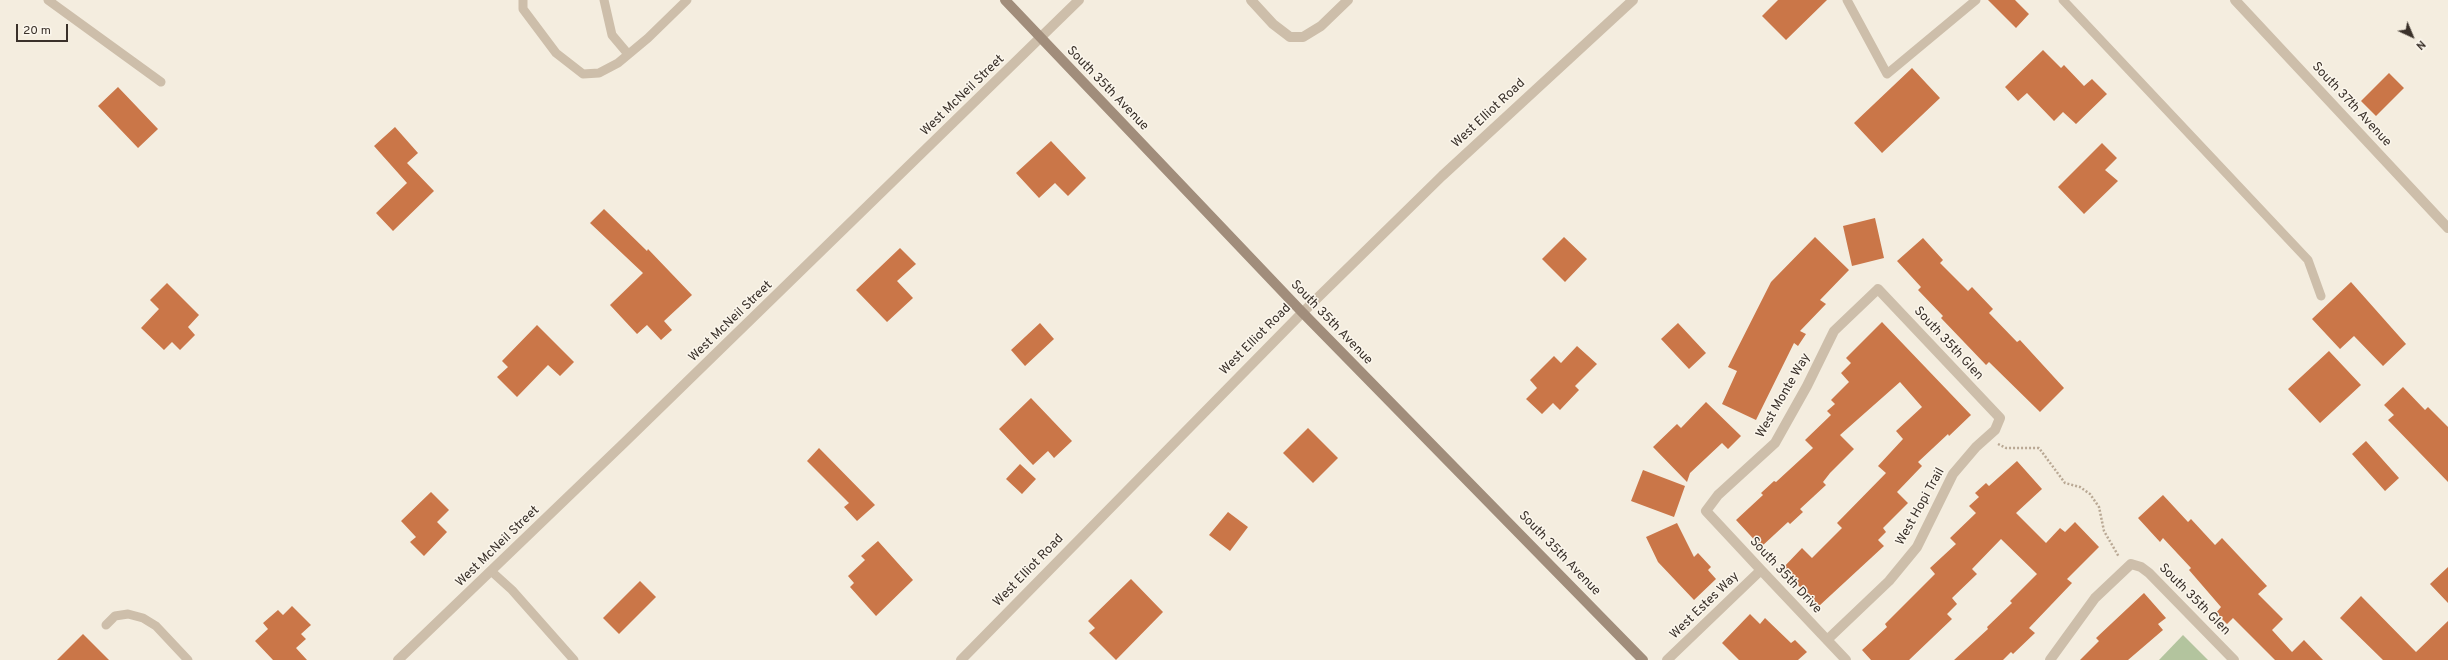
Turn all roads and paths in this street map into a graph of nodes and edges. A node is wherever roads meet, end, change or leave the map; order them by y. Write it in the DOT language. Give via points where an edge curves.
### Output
graph roads {
  1 [pos="48,0"];
  2 [pos="523,0"];
  3 [pos="604,0"];
  4 [pos="687,0"];
  5 [pos="1005,0"];
  6 [pos="1079,0"];
  7 [pos="1251,0"];
  8 [pos="1348,0"];
  9 [pos="1633,0"];
  10 [pos="1847,0"];
  11 [pos="1976,0"];
  12 [pos="2063,0"];
  13 [pos="2235,0"];
  14 [pos="1041,38"];
  15 [pos="628,54"];
  16 [pos="161,82"];
  17 [pos="2448,228"];
  18 [pos="1878,289"];
  19 [pos="2321,296"];
  20 [pos="1302,312"];
  21 [pos="2000,418"];
  22 [pos="1985,438"];
  23 [pos="1706,510"];
  24 [pos="2128,567"];
  25 [pos="1761,570"];
  26 [pos="491,571"];
  27 [pos="106,625"];
  28 [pos="1827,640"];
  29 [pos="188,660"];
  30 [pos="398,660"];
  31 [pos="574,660"];
  32 [pos="962,660"];
  33 [pos="1643,660"];
  34 [pos="1667,660"];
  35 [pos="1846,660"];
  36 [pos="2050,660"];
  37 [pos="2234,660"];
  1 -- 16 [label="lane"];
  2 -- 15 [label="lane" via="523,9 556,53 583,74 599,73"];
  3 -- 15 [label="lane" via="612,35"];
  4 -- 15 [label="lane"];
  5 -- 14 [label="street, South 35th Avenue"];
  6 -- 14 [label="street, West McNeil Street"];
  7 -- 8 [label="street" via="1273,24 1290,37 1303,37 1321,26"];
  9 -- 20 [label="street, West Elliot Road" via="1442,176"];
  10 -- 11 [label="lane" via="1887,74"];
  12 -- 19 [label="lane" via="2308,260"];
  13 -- 17 [label="street, South 37th Avenue"];
  14 -- 20 [label="street, South 35th Avenue"];
  14 -- 26 [label="street, West McNeil Street"];
  18 -- 21 [label="street, South 35th Glen"];
  18 -- 23 [label="street, West Monte Way" via="1834,332 1808,386 1775,443"];
  20 -- 32 [label="street, West Elliot Road"];
  20 -- 33 [label="street, South 35th Avenue"];
  21 -- 22 [label="street, West Hopi Trail" via="1994,430"];
  22 -- 24 [label="path" via="2006,448 2039,448 2065,483 2080,487 2090,494 2099,507 2104,531"];
  22 -- 28 [label="street, West Hopi Trail" via="1953,474 1916,547 1889,582"];
  23 -- 25 [label="street, South 35th Drive"];
  24 -- 36 [label="street" via="2095,598"];
  24 -- 37 [label="street, South 35th Glen" via="2141,567 2149,573"];
  25 -- 28 [label="street, South 35th Drive"];
  25 -- 34 [label="street, West Estes Way"];
  26 -- 30 [label="street, West McNeil Street"];
  26 -- 31 [label="lane" via="512,590"];
  27 -- 29 [label="lane" via="115,616 128,614 143,618 156,626"];
  28 -- 35 [label="street, South 35th Drive"];
}
